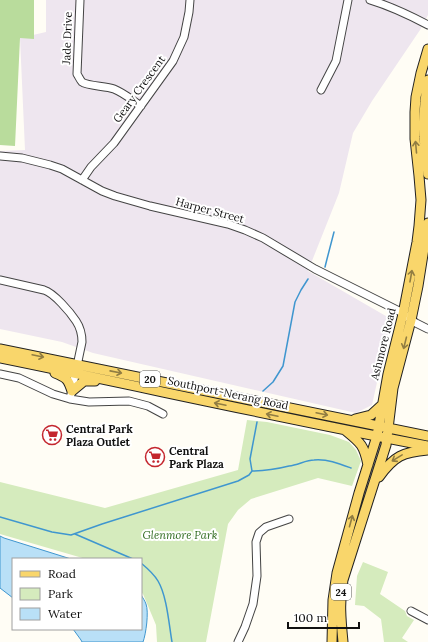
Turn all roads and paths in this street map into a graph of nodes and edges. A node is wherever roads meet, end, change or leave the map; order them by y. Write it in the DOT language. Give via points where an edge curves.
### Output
graph roads {
  1 [pos="80,0"];
  2 [pos="190,0"];
  3 [pos="348,0"];
  4 [pos="370,0"];
  5 [pos="428,25"];
  6 [pos="428,49"];
  7 [pos="428,80"];
  8 [pos="321,90"];
  9 [pos="141,106"];
  10 [pos="0,156"];
  11 [pos="428,174"];
  12 [pos="82,180"];
  13 [pos="428,223"];
  14 [pos="0,280"];
  15 [pos="407,317"];
  16 [pos="428,329"];
  17 [pos="0,349"];
  18 [pos="0,358"];
  19 [pos="43,367"];
  20 [pos="77,369"];
  21 [pos="0,374"];
  22 [pos="106,380"];
  23 [pos="71,395"];
  24 [pos="387,407"];
  25 [pos="163,414"];
  26 [pos="351,420"];
  27 [pos="384,427"];
  28 [pos="345,430"];
  29 [pos="402,431"];
  30 [pos="377,436"];
  31 [pos="428,436"];
  32 [pos="387,438"];
  33 [pos="428,446"];
  34 [pos="428,450"];
  35 [pos="368,466"];
  36 [pos="375,481"];
  37 [pos="288,518"];
  38 [pos="410,611"];
  39 [pos="428,620"];
  40 [pos="238,642"];
  41 [pos="332,642"];
  42 [pos="343,642"];
  1 -- 9 [label="street, Jade Drive" via="77,74 81,81 114,89"];
  2 -- 9 [label="street, Geary Crescent" via="184,37 173,61"];
  3 -- 8 [label="street" via="336,60"];
  4 -- 5 [label="street" via="411,15"];
  15 -- 6 [label="main road, Ashmore Road, one-way" via="421,200 415,139 416,97"];
  7 -- 11 [label="main road" via="423,118"];
  9 -- 12 [label="street, Geary Crescent"];
  10 -- 12 [label="street, Harper Street" via="39,161"];
  12 -- 15 [label="street, Harper Street" via="102,191 132,202 245,230"];
  13 -- 15 [label="main road, Ashmore Road" via="418,286"];
  14 -- 20 [label="street" via="50,292 76,321 82,342"];
  15 -- 16 [label="street, Harper Street"];
  15 -- 24 [label="main road, Ashmore Road"];
  17 -- 20 [label="main road, Southport-Nerang Road / 20, one-way"];
  18 -- 19 [label="main road, Southport-Nerang Road / 20"];
  19 -- 20 [label="main road, Southport-Nerang Road / 20"];
  19 -- 23 [label="main road" via="66,378"];
  20 -- 22 [label="main road, Southport-Nerang Road / 20"];
  20 -- 23 [label="street"];
  20 -- 26 [label="main road, Southport-Nerang Road / 20, one-way" via="222,393"];
  21 -- 23 [label="street" via="23,380 53,394"];
  22 -- 23 [label="main road" via="84,381"];
  28 -- 22 [label="main road, Southport-Nerang Road / 20, one-way"];
  23 -- 25 [label="street" via="89,402 129,401 148,406"];
  24 -- 26 [label="main road" via="371,416"];
  24 -- 27 [label="main road, Ashmore Road"];
  24 -- 29 [label="main road"];
  26 -- 27 [label="main road, Southport-Nerang Road / 20"];
  27 -- 29 [label="main road, Southport-Nerang Road / 20"];
  27 -- 30 [label="main road, Ashmore Road / 24"];
  27 -- 32 [label="main road, Ashmore Road / 24"];
  28 -- 30 [label="main road, Southport-Nerang Road / 20"];
  28 -- 35 [label="main road" via="359,442 366,454"];
  29 -- 31 [label="main road, Southport-Nerang Road / 20"];
  30 -- 32 [label="main road, Southport-Nerang Road / 20"];
  30 -- 35 [label="main road, Ashmore Road / 24"];
  32 -- 33 [label="main road, Southport-Nerang Road / 20"];
  32 -- 36 [label="main road, Ashmore Road / 24"];
  34 -- 36 [label="main road, one-way" via="398,456"];
  41 -- 35 [label="main road, Ashmore Road / 24, one-way" via="333,600 337,573"];
  36 -- 42 [label="main road, Ashmore Road / 24" via="343,580 340,613"];
  37 -- 40 [label="street" via="266,527 259,533 256,542 257,576 253,604"];
  38 -- 39 [label="street"];
}
